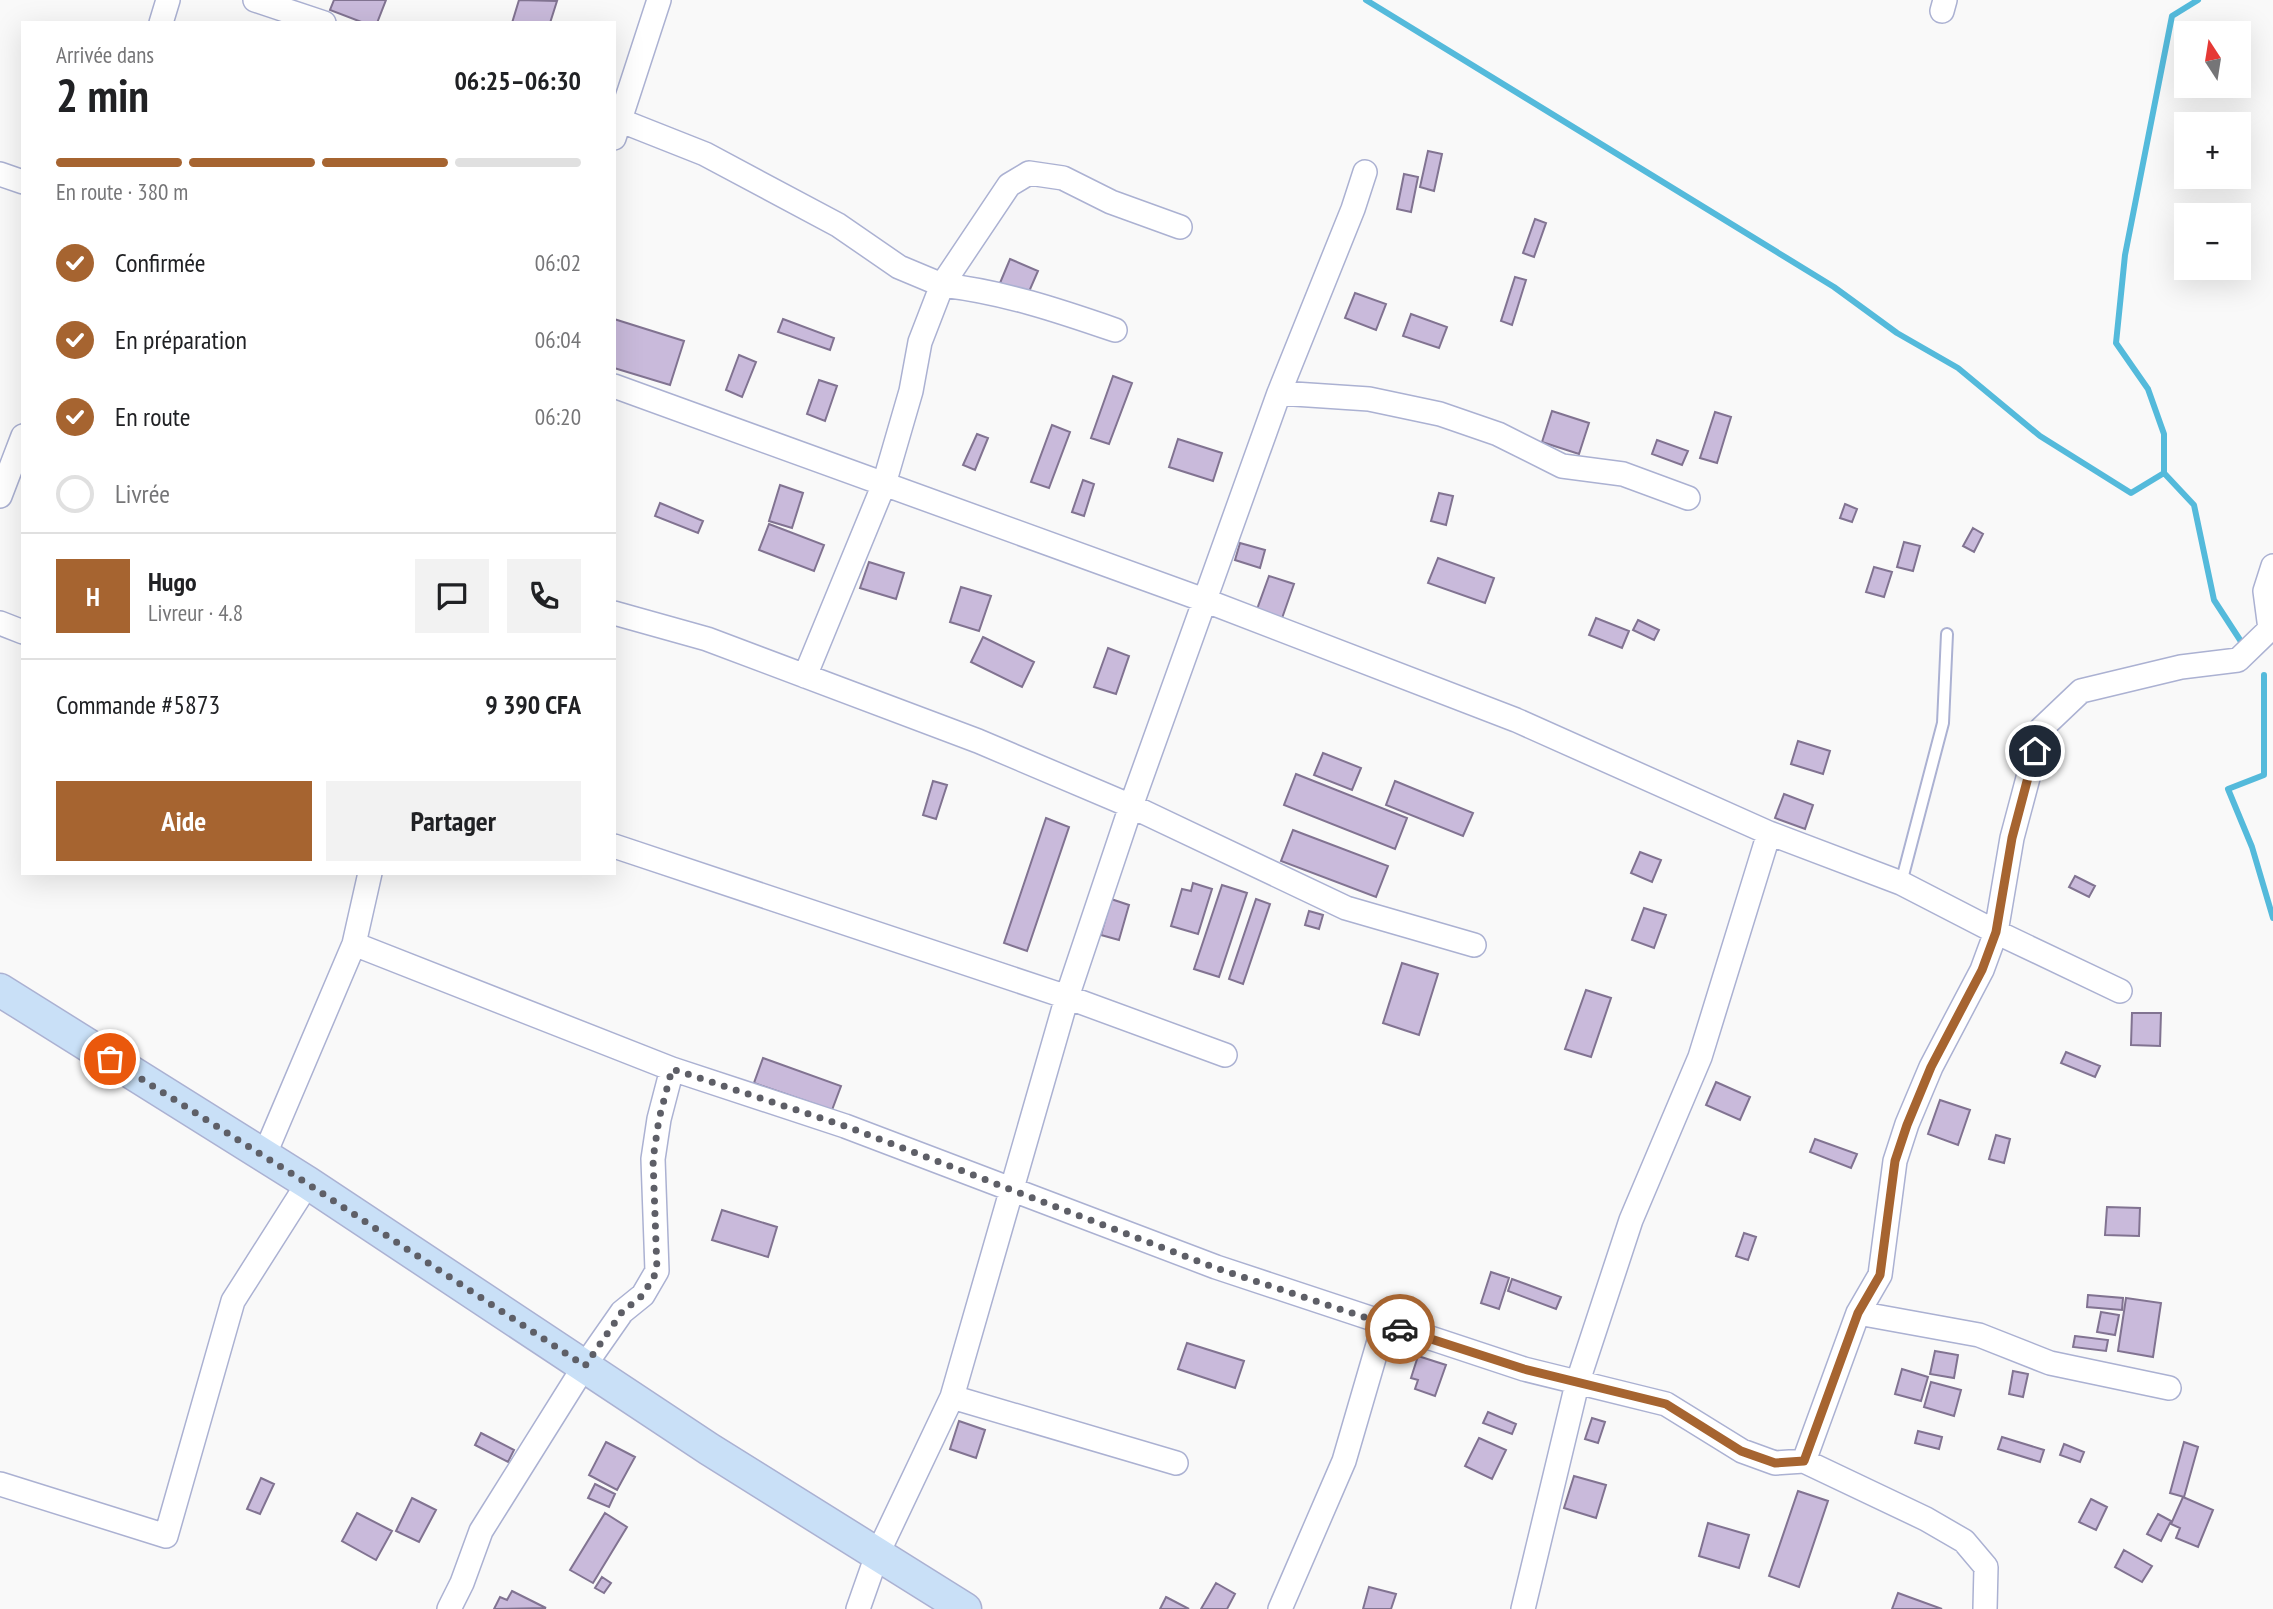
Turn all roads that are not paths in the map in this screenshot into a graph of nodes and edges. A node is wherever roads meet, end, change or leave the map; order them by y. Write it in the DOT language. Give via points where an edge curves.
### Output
graph roads {
  1 [pos="168,0"];
  2 [pos="255,0"];
  3 [pos="659,0"];
  4 [pos="162,21"];
  5 [pos="318,21"];
  6 [pos="616,125"];
  7 [pos="1365,172"];
  8 [pos="0,174"];
  9 [pos="21,181"];
  10 [pos="1180,227"];
  11 [pos="942,285"];
  12 [pos="1115,330"];
  13 [pos="616,387"];
  14 [pos="1279,393"];
  15 [pos="21,441"];
  16 [pos="884,484"];
  17 [pos="0,496"];
  18 [pos="1688,498"];
  19 [pos="2273,566"];
  20 [pos="1204,600"];
  21 [pos="616,613"];
  22 [pos="0,623"];
  23 [pos="21,631"];
  24 [pos="1947,634"];
  25 [pos="804,676"];
  26 [pos="1130,806"];
  27 [pos="1769,833"];
  28 [pos="616,847"];
  29 [pos="370,875"];
  30 [pos="1901,883"];
  31 [pos="1996,932"];
  32 [pos="354,944"];
  33 [pos="1474,945"];
  34 [pos="0,990"];
  35 [pos="2120,991"];
  36 [pos="1067,998"];
  37 [pos="1225,1055"];
  38 [pos="672,1069"];
  39 [pos="264,1156"];
  40 [pos="308,1184"];
  41 [pos="1012,1188"];
  42 [pos="1858,1313"];
  43 [pos="1384,1324"];
  44 [pos="585,1366"];
  45 [pos="1577,1384"];
  46 [pos="2169,1388"];
  47 [pos="951,1397"];
  48 [pos="1804,1461"];
  49 [pos="1176,1463"];
  50 [pos="0,1484"];
  51 [pos="877,1555"];
  52 [pos="449,1609"];
  53 [pos="858,1609"];
  54 [pos="965,1609"];
  55 [pos="1280,1609"];
  56 [pos="1523,1609"];
  57 [pos="1985,1609"];
  1 -- 4 [label="street"];
  2 -- 5 [label="street"];
  3 -- 6 [label="street"];
  6 -- 11 [label="street" via="705,155 838,225 899,267"];
  7 -- 14 [label="street"];
  8 -- 9 [label="street"];
  10 -- 11 [label="street" via="1111,202 1063,178 1030,173 1010,185"];
  11 -- 12 [label="street" via="1031,301"];
  11 -- 16 [label="street" via="920,342"];
  13 -- 16 [label="street"];
  14 -- 18 [label="street" via="1369,399 1440,414 1498,434 1562,466 1623,474"];
  14 -- 20 [label="street"];
  15 -- 17 [label="street"];
  16 -- 20 [label="street"];
  16 -- 25 [label="street"];
  19 -- 31 [label="street" via="2265,590 2270,629 2238,660 2140,675 2081,691 2041,729 2012,838"];
  20 -- 26 [label="street"];
  20 -- 27 [label="street" via="1516,720"];
  21 -- 25 [label="street" via="707,639"];
  22 -- 23 [label="street"];
  24 -- 30 [label="lane" via="1943,723"];
  25 -- 26 [label="street" via="978,741"];
  26 -- 33 [label="street" via="1346,908"];
  26 -- 36 [label="street"];
  27 -- 30 [label="street"];
  27 -- 45 [label="street" via="1700,1057 1631,1220"];
  28 -- 36 [label="street"];
  29 -- 32 [label="street"];
  30 -- 31 [label="street"];
  31 -- 35 [label="street"];
  31 -- 42 [label="street" via="1907,1125 1895,1161 1880,1275"];
  32 -- 38 [label="street"];
  32 -- 39 [label="street"];
  34 -- 39 [label="street"];
  36 -- 37 [label="street"];
  36 -- 41 [label="street"];
  38 -- 41 [label="street"];
  38 -- 44 [label="street" via="653,1159 657,1271"];
  39 -- 40 [label="street"];
  40 -- 44 [label="street"];
  40 -- 50 [label="street" via="233,1301 166,1536"];
  41 -- 43 [label="street" via="1216,1268"];
  41 -- 47 [label="street"];
  42 -- 46 [label="street" via="1979,1335 2050,1363"];
  42 -- 48 [label="street"];
  43 -- 45 [label="street"];
  43 -- 55 [label="street" via="1344,1461"];
  44 -- 51 [label="street"];
  44 -- 52 [label="street" via="481,1531"];
  45 -- 48 [label="street" via="1666,1404 1741,1451 1775,1463"];
  45 -- 56 [label="street"];
  47 -- 49 [label="street"];
  47 -- 51 [label="street"];
  48 -- 57 [label="street" via="1964,1541 1986,1567"];
  51 -- 53 [label="street"];
  51 -- 54 [label="street"];
}
